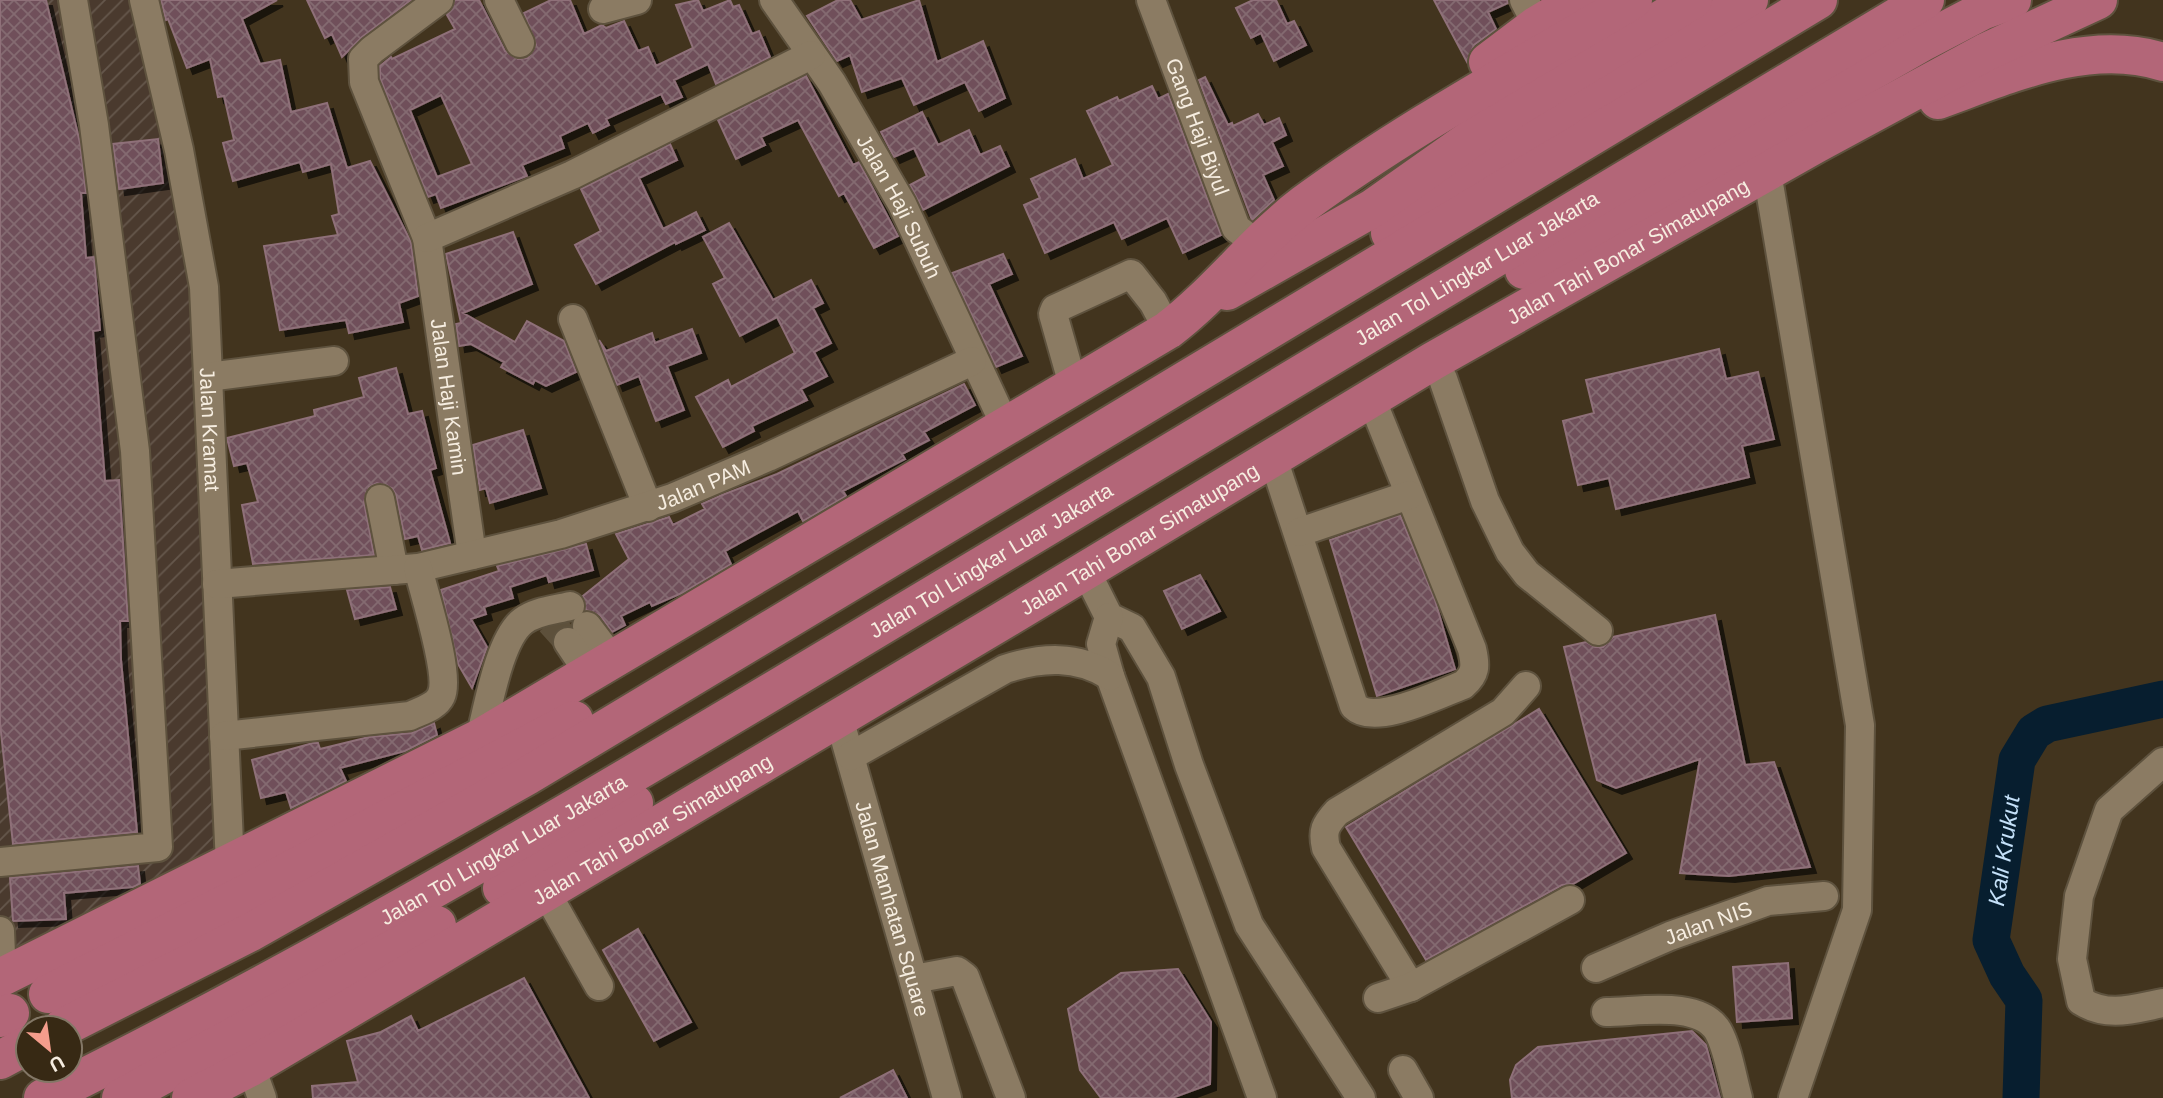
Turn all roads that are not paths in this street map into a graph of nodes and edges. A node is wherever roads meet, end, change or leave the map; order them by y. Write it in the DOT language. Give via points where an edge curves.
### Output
graph roads {
  1 [pos="73,0"];
  2 [pos="144,0"];
  3 [pos="439,0"];
  4 [pos="499,0"];
  5 [pos="637,0"];
  6 [pos="774,0"];
  7 [pos="1151,0"];
  8 [pos="1579,0"];
  9 [pos="1633,0"];
  10 [pos="1693,0"];
  11 [pos="1749,0"];
  12 [pos="1818,0"];
  13 [pos="1925,0"];
  14 [pos="2012,0"];
  15 [pos="2098,0"];
  16 [pos="603,9"];
  17 [pos="1530,13"];
  18 [pos="520,43"];
  19 [pos="811,55"];
  20 [pos="2163,62"];
  21 [pos="1850,65"];
  22 [pos="1816,144"];
  23 [pos="1382,152"];
  24 [pos="1767,172"];
  25 [pos="427,238"];
  26 [pos="1257,244"];
  27 [pos="1408,247"];
  28 [pos="1436,293"];
  29 [pos="1201,305"];
  30 [pos="573,319"];
  31 [pos="1287,320"];
  32 [pos="1168,330"];
  33 [pos="334,361"];
  34 [pos="972,361"];
  35 [pos="1433,361"];
  36 [pos="208,377"];
  37 [pos="1280,383"];
  38 [pos="1073,385"];
  39 [pos="1371,398"];
  40 [pos="1004,425"];
  41 [pos="1273,458"];
  42 [pos="1409,495"];
  43 [pos="380,499"];
  44 [pos="648,507"];
  45 [pos="1300,532"];
  46 [pos="472,555"];
  47 [pos="406,569"];
  48 [pos="1086,571"];
  49 [pos="217,584"];
  50 [pos="906,611"];
  51 [pos="1109,617"];
  52 [pos="1002,621"];
  53 [pos="1598,631"];
  54 [pos="574,634"];
  55 [pos="1005,669"];
  56 [pos="1110,676"];
  57 [pos="1526,686"];
  58 [pos="839,718"];
  59 [pos="224,736"];
  60 [pos="480,738"];
  61 [pos="851,756"];
  62 [pos="2163,762"];
  63 [pos="0,862"];
  64 [pos="230,865"];
  65 [pos="546,892"];
  66 [pos="1824,896"];
  67 [pos="1570,900"];
  68 [pos="0,931"];
  69 [pos="1,937"];
  70 [pos="1595,968"];
  71 [pos="914,979"];
  72 [pos="599,986"];
  73 [pos="1411,987"];
  74 [pos="1378,998"];
  75 [pos="22,1002"];
  76 [pos="2163,1003"];
  77 [pos="1606,1012"];
  78 [pos="0,1060"];
  79 [pos="1403,1070"];
  80 [pos="257,1082"];
  81 [pos="43,1098"];
  82 [pos="121,1098"];
  83 [pos="191,1098"];
  84 [pos="947,1098"];
  85 [pos="1011,1098"];
  86 [pos="1262,1098"];
  87 [pos="1361,1098"];
  88 [pos="1419,1098"];
  89 [pos="1738,1098"];
  90 [pos="1793,1098"];
  1 -- 63 [label="street" via="94,125 135,451 158,847"];
  2 -- 36 [label="street, Jalan Kramat" via="198,244"];
  3 -- 25 [label="street, Jalan Haji Kamin" via="372,50 362,68"];
  4 -- 18 [label="street"];
  5 -- 16 [label="street"];
  6 -- 19 [label="street, Jalan Haji Subuh"];
  7 -- 26 [label="street, Gang Haji Biyul" via="1236,228"];
  8 -- 17 [label="highway"];
  9 -- 23 [label="highway"];
  10 -- 29 [label="highway" via="1509,112 1373,208"];
  11 -- 31 [label="highway" via="1556,117 1423,207"];
  12 -- 27 [label="highway"];
  13 -- 21 [label="highway, Jalan Tol Lingkar Luar Jakarta"];
  14 -- 21 [label="highway"];
  15 -- 22 [label="highway, Jalan Tahi Bonar Simatupang" via="1986,52"];
  17 -- 23 [label="highway"];
  19 -- 25 [label="street" via="572,175"];
  19 -- 34 [label="street, Jalan Haji Subuh" via="902,204"];
  20 -- 22 [label="highway" via="2096,54 2032,67"];
  21 -- 28 [label="highway, Jalan Tol Lingkar Luar Jakarta"];
  21 -- 37 [label="highway" via="1359,365 1304,389 1289,389"];
  22 -- 24 [label="highway, Jalan Tahi Bonar Simatupang"];
  23 -- 26 [label="highway"];
  24 -- 35 [label="highway, Jalan Tahi Bonar Simatupang"];
  24 -- 90 [label="street" via="1860,725 1857,909"];
  25 -- 46 [label="street, Jalan Haji Kamin"];
  26 -- 29 [label="highway"];
  27 -- 28 [label="highway"];
  27 -- 31 [label="highway"];
  28 -- 37 [label="highway, Jalan Tol Lingkar Luar Jakarta"];
  29 -- 32 [label="highway"];
  30 -- 44 [label="street"];
  31 -- 75 [label="highway" via="938,531 874,549 622,695 249,892"];
  32 -- 38 [label="highway"];
  32 -- 38 [label="street" via="1131,274 1055,309"];
  33 -- 36 [label="street"];
  34 -- 40 [label="street, Jalan Haji Subuh"];
  34 -- 44 [label="street, Jalan PAM" via="768,457"];
  35 -- 39 [label="highway, Jalan Tahi Bonar Simatupang"];
  35 -- 53 [label="street" via="1503,542 1527,574"];
  36 -- 49 [label="street, Jalan Kramat"];
  37 -- 50 [label="highway, Jalan Tol Lingkar Luar Jakarta"];
  38 -- 40 [label="highway"];
  39 -- 41 [label="highway, Jalan Tahi Bonar Simatupang"];
  39 -- 42 [label="street"];
  40 -- 54 [label="highway"];
  41 -- 45 [label="street"];
  41 -- 48 [label="highway, Jalan Tahi Bonar Simatupang"];
  42 -- 45 [label="street"];
  42 -- 45 [label="street" via="1475,666 1473,677 1463,685 1392,710 1369,715 1354,706"];
  43 -- 47 [label="street"];
  44 -- 46 [label="street, Jalan PAM"];
  46 -- 47 [label="street, Jalan PAM"];
  47 -- 49 [label="street, Jalan PAM"];
  47 -- 59 [label="street" via="445,678 441,697 410,716"];
  48 -- 51 [label="street"];
  48 -- 52 [label="highway, Jalan Tahi Bonar Simatupang"];
  49 -- 59 [label="street, Jalan Kramat"];
  50 -- 81 [label="highway, Jalan Tol Lingkar Luar Jakarta" via="410,904"];
  50 -- 82 [label="highway" via="856,657 518,878"];
  51 -- 56 [label="street" via="1101,644"];
  51 -- 87 [label="street" via="1132,628 1161,677 1249,925"];
  52 -- 55 [label="street"];
  52 -- 58 [label="highway, Jalan Tahi Bonar Simatupang"];
  54 -- 60 [label="highway"];
  54 -- 60 [label="street" via="524,620 513,632"];
  55 -- 56 [label="street" via="1072,660"];
  55 -- 61 [label="street"];
  56 -- 86 [label="street"];
  57 -- 73 [label="street" via="1503,712 1336,812 1326,824 1326,848"];
  58 -- 61 [label="street, Jalan Manhatan Square"];
  58 -- 65 [label="highway, Jalan Tahi Bonar Simatupang"];
  59 -- 64 [label="street, Jalan Kramat"];
  60 -- 64 [label="highway"];
  61 -- 71 [label="street, Jalan Manhatan Square"];
  62 -- 76 [label="street" via="2109,810 2079,896 2072,959 2081,1001 2097,1011 2125,1012"];
  64 -- 75 [label="highway"];
  65 -- 72 [label="street"];
  65 -- 80 [label="highway, Jalan Tahi Bonar Simatupang"];
  66 -- 70 [label="street, Jalan NIS" via="1768,901"];
  67 -- 73 [label="street"];
  68 -- 69 [label="street"];
  69 -- 75 [label="street"];
  71 -- 84 [label="street, Jalan Manhatan Square"];
  71 -- 85 [label="street" via="957,971 965,977"];
  73 -- 74 [label="street"];
  75 -- 78 [label="highway"];
  77 -- 89 [label="street" via="1692,1011 1706,1017 1718,1032"];
  79 -- 88 [label="street"];
  80 -- 83 [label="highway, Jalan Tahi Bonar Simatupang"];
}
